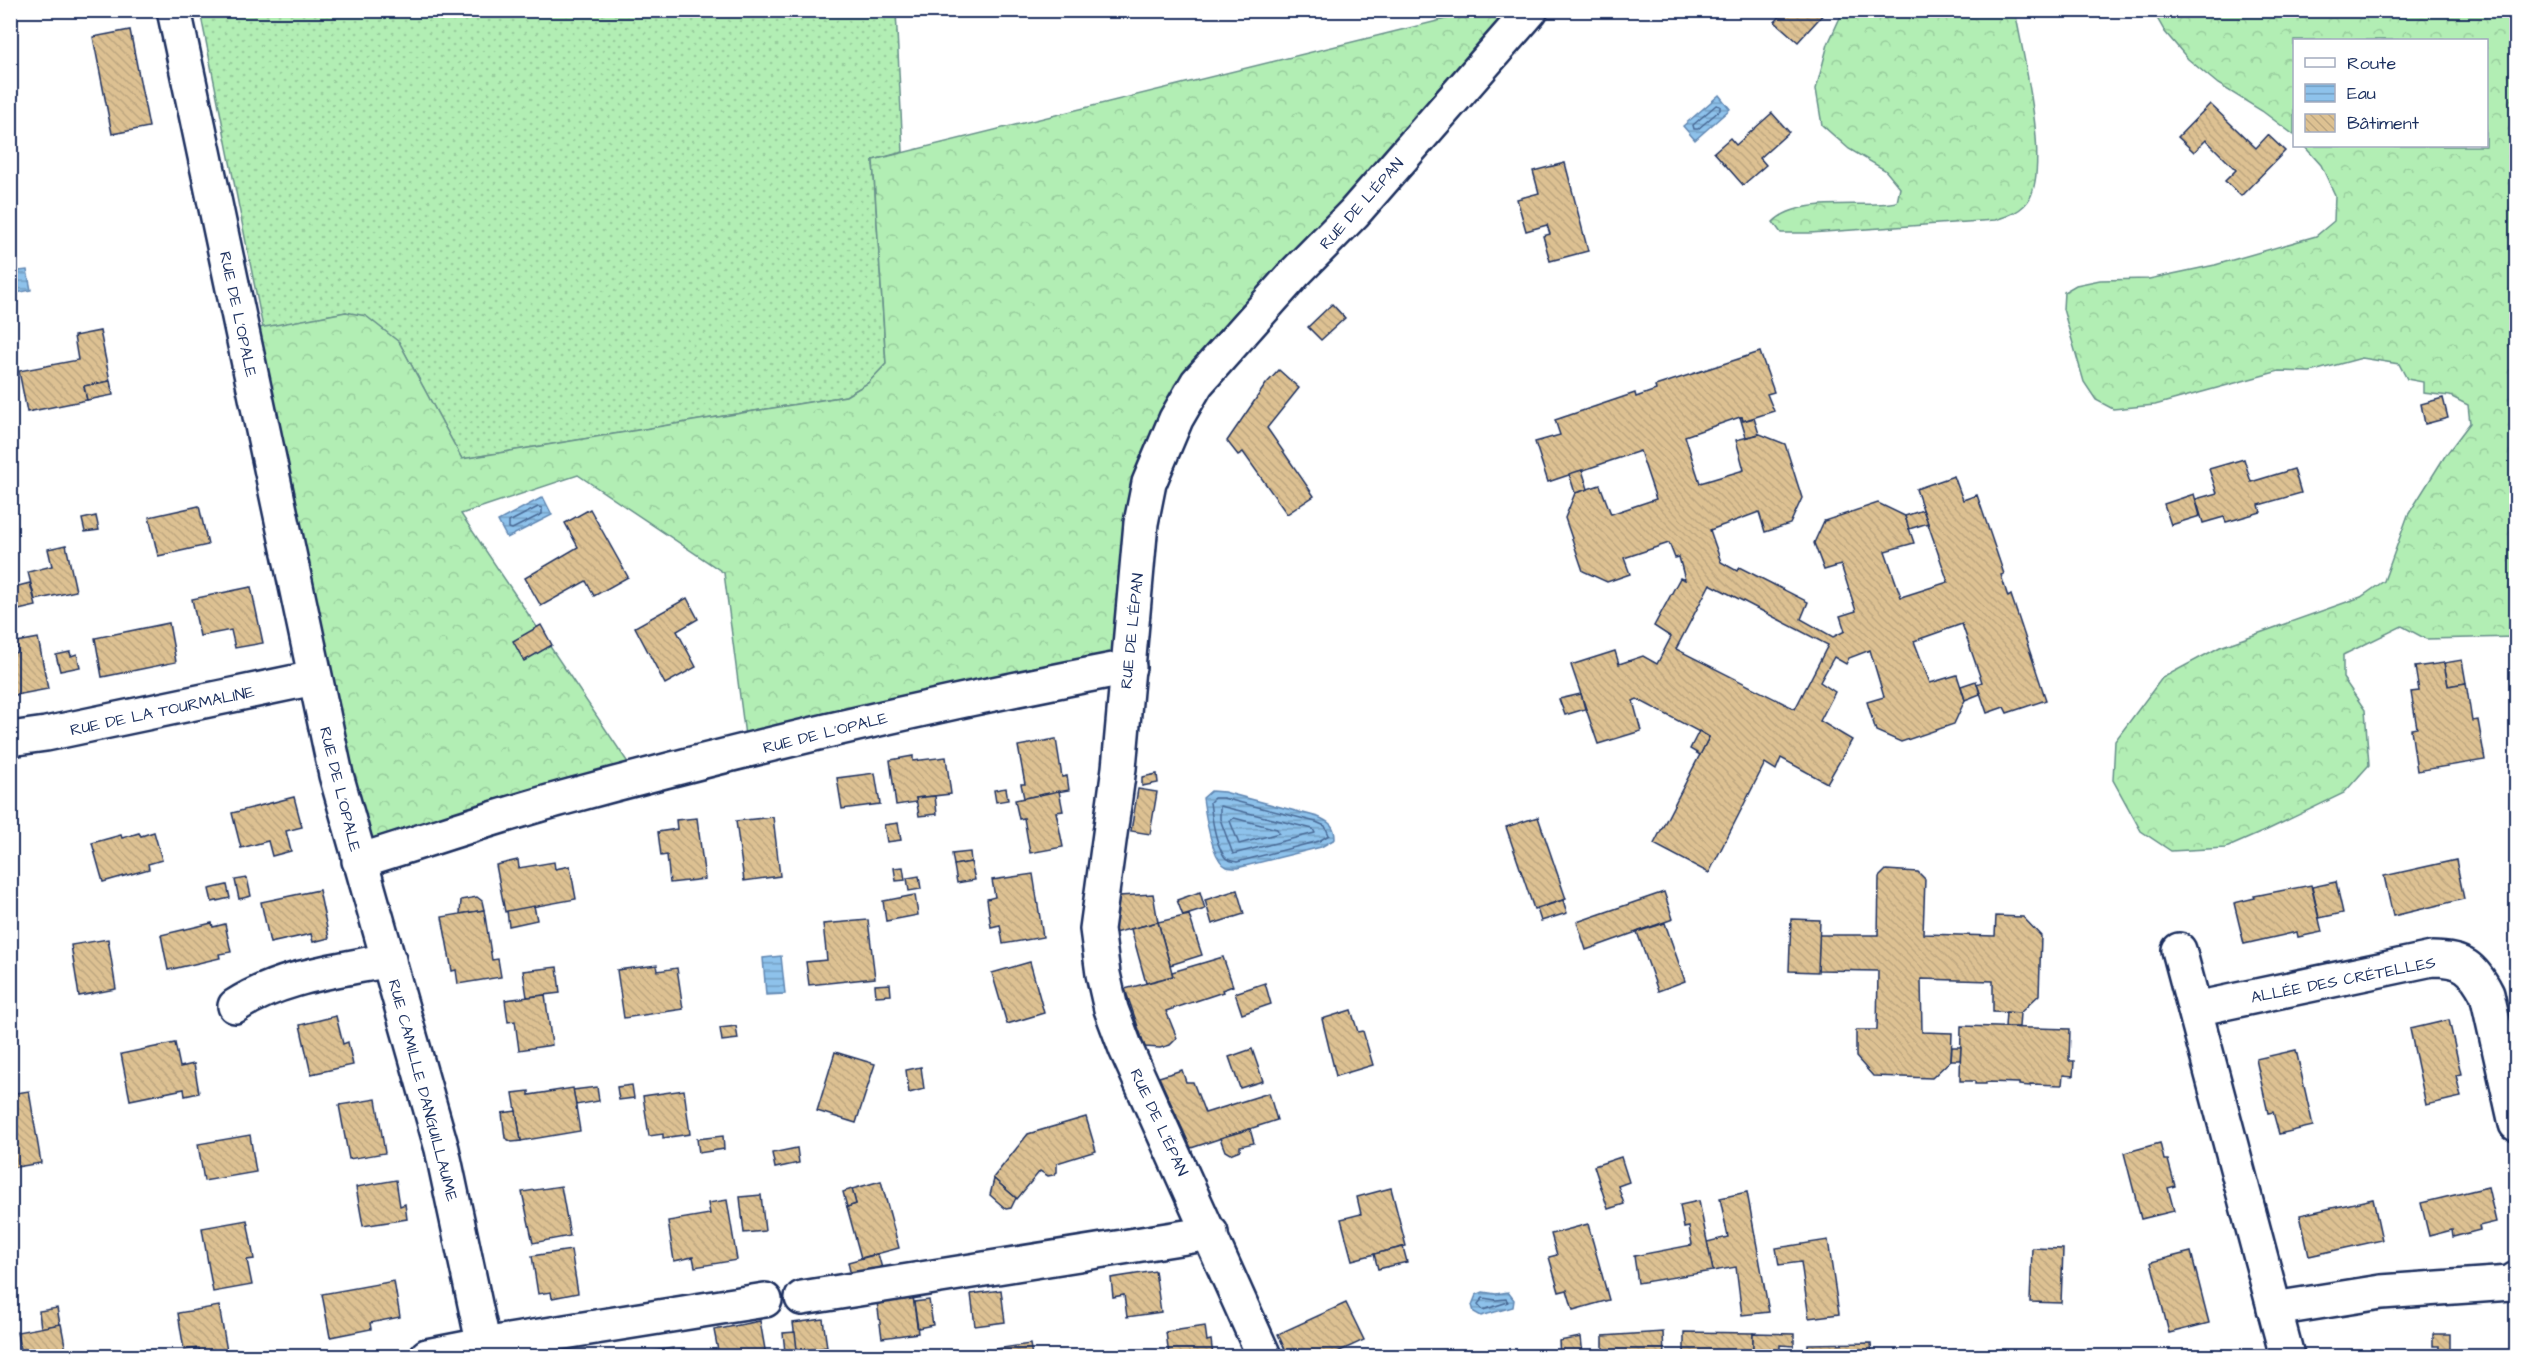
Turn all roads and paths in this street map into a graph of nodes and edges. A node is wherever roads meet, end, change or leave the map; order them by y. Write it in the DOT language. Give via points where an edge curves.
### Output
graph roads {
  1 [pos="174,10"];
  2 [pos="1531,10"];
  3 [pos="1129,667"];
  4 [pos="314,678"];
  5 [pos="10,739"];
  6 [pos="359,861"];
  7 [pos="2180,950"];
  8 [pos="389,960"];
  9 [pos="235,1006"];
  10 [pos="2195,1009"];
  11 [pos="2517,1124"];
  12 [pos="1211,1233"];
  13 [pos="2517,1279"];
  14 [pos="802,1298"];
  15 [pos="765,1300"];
  16 [pos="2274,1309"];
  17 [pos="484,1351"];
  18 [pos="427,1356"];
  19 [pos="1264,1356"];
  20 [pos="2287,1356"];
  1 -- 4 [label="street, RUE DE L'OPALE"];
  2 -- 3 [label="street, RUE DE L'ÉPAN" via="1354,213 1197,383 1176,419 1149,483 1141,523"];
  3 -- 6 [label="street, RUE DE L'OPALE" via="915,709 747,751 561,799"];
  3 -- 12 [label="street, RUE DE L'ÉPAN" via="1100,901 1099,953 1111,1009 1126,1049"];
  4 -- 5 [label="street, RUE DE LA TOURMALINE"];
  4 -- 6 [label="street, RUE DE L'OPALE"];
  6 -- 8 [label="street, RUE CAMILLE DANGUILLAUME"];
  7 -- 10 [label="street"];
  8 -- 9 [label="street" via="282,981"];
  8 -- 17 [label="street, RUE CAMILLE DANGUILLAUME" via="442,1149"];
  10 -- 11 [label="street, ALLÉE DES CRÉTELLES" via="2432,959 2450,959 2466,965 2487,994"];
  10 -- 16 [label="street"];
  12 -- 14 [label="street"];
  12 -- 19 [label="street, RUE DE L'ÉPAN"];
  13 -- 16 [label="street" via="2511,1283 2381,1292"];
  15 -- 17 [label="street"];
  16 -- 20 [label="street"];
  17 -- 18 [label="street"];
}
